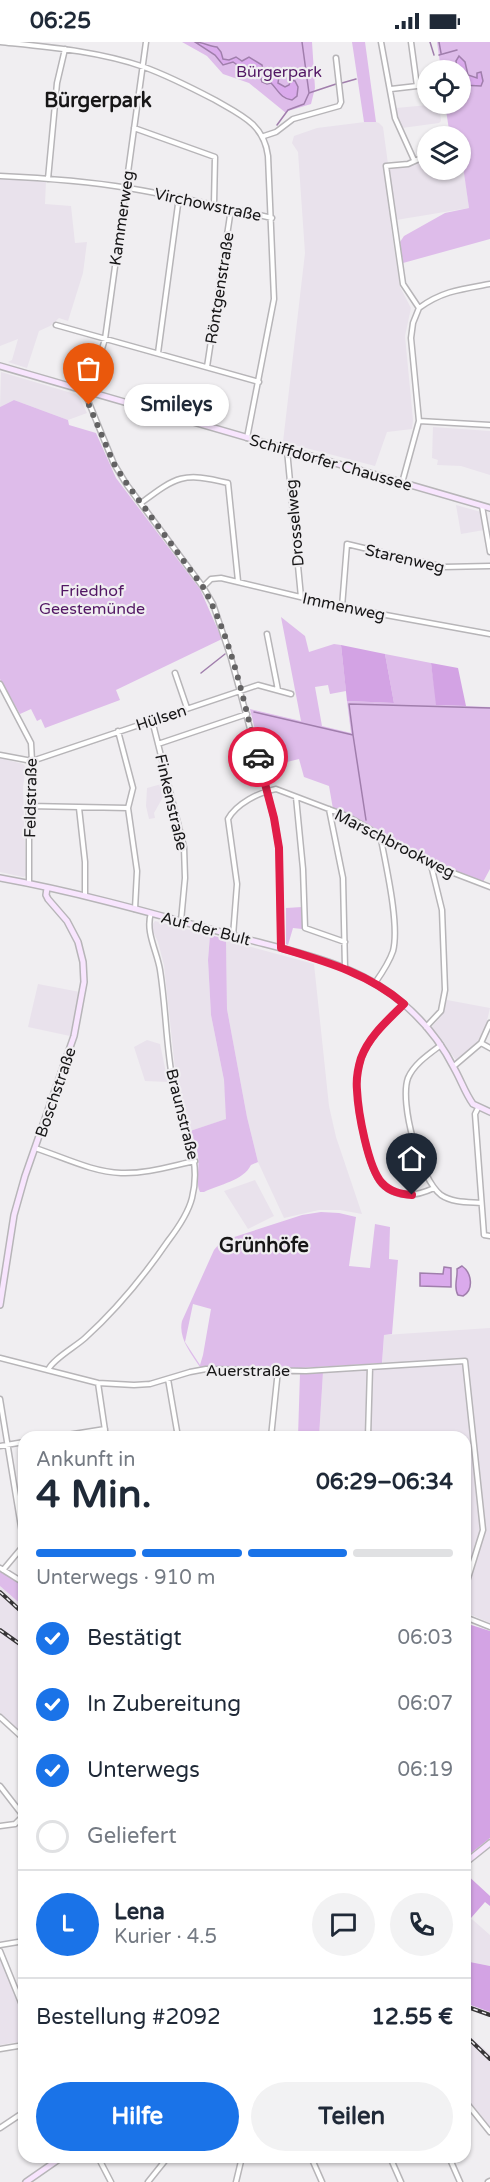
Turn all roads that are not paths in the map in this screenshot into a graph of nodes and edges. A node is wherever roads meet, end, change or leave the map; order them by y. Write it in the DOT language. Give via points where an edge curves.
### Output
graph roads {
  1 [pos="0,42"];
  2 [pos="147,42"];
  3 [pos="381,42"];
  4 [pos="411,42"];
  5 [pos="65,49"];
  6 [pos="336,58"];
  7 [pos="143,67"];
  8 [pos="391,89"];
  9 [pos="134,128"];
  10 [pos="264,136"];
  11 [pos="417,159"];
  12 [pos="414,160"];
  13 [pos="0,176"];
  14 [pos="48,179"];
  15 [pos="125,188"];
  16 [pos="179,197"];
  17 [pos="214,205"];
  18 [pos="231,209"];
  19 [pos="272,218"];
  20 [pos="490,284"];
  21 [pos="419,308"];
  22 [pos="56,325"];
  23 [pos="105,339"];
  24 [pos="158,353"];
  25 [pos="0,366"];
  26 [pos="207,367"];
  27 [pos="259,382"];
  28 [pos="88,392"];
  29 [pos="419,421"];
  30 [pos="490,425"];
  31 [pos="247,438"];
  32 [pos="287,449"];
  33 [pos="402,483"];
  34 [pos="141,503"];
  35 [pos="482,506"];
  36 [pos="490,508"];
  37 [pos="490,552"];
  38 [pos="490,567"];
  39 [pos="238,582"];
  40 [pos="203,587"];
  41 [pos="301,597"];
  42 [pos="342,607"];
  43 [pos="267,634"];
  44 [pos="490,634"];
  45 [pos="175,673"];
  46 [pos="0,684"];
  47 [pos="240,690"];
  48 [pos="278,690"];
  49 [pos="291,694"];
  50 [pos="187,708"];
  51 [pos="247,714"];
  52 [pos="152,720"];
  53 [pos="118,731"];
  54 [pos="158,744"];
  55 [pos="0,755"];
  56 [pos="32,761"];
  57 [pos="267,791"];
  58 [pos="296,797"];
  59 [pos="29,806"];
  60 [pos="79,808"];
  61 [pos="128,808"];
  62 [pos="329,809"];
  63 [pos="380,834"];
  64 [pos="430,864"];
  65 [pos="0,878"];
  66 [pos="29,883"];
  67 [pos="490,887"];
  68 [pos="47,888"];
  69 [pos="85,897"];
  70 [pos="135,909"];
  71 [pos="151,913"];
  72 [pos="181,921"];
  73 [pos="233,936"];
  74 [pos="345,942"];
  75 [pos="281,948"];
  76 [pos="345,968"];
  77 [pos="375,984"];
  78 [pos="404,1004"];
  79 [pos="490,1023"];
  80 [pos="426,1027"];
  81 [pos="481,1043"];
  82 [pos="441,1045"];
  83 [pos="490,1048"];
  84 [pos="454,1066"];
  85 [pos="478,1108"];
  86 [pos="490,1112"];
  87 [pos="35,1148"];
  88 [pos="195,1161"];
  89 [pos="434,1188"];
  90 [pos="481,1203"];
  91 [pos="490,1236"];
  92 [pos="0,1305"];
  93 [pos="0,1358"];
  94 [pos="370,1367"];
  95 [pos="48,1370"];
  96 [pos="278,1370"];
  97 [pos="168,1379"];
  98 [pos="98,1383"];
  99 [pos="0,1398"];
  100 [pos="105,1429"];
  101 [pos="92,1431"];
  102 [pos="177,1431"];
  103 [pos="272,1431"];
  104 [pos="368,1431"];
  105 [pos="18,1443"];
  106 [pos="7,1445"];
  107 [pos="0,1446"];
  108 [pos="18,1510"];
  109 [pos="18,1551"];
  110 [pos="1,1569"];
  111 [pos="471,1569"];
  112 [pos="18,1579"];
  113 [pos="471,1619"];
  114 [pos="490,1627"];
  115 [pos="1,1719"];
  116 [pos="18,1734"];
  117 [pos="0,1786"];
  118 [pos="18,1808"];
  119 [pos="18,1821"];
  120 [pos="0,1826"];
  121 [pos="490,1843"];
  122 [pos="471,1858"];
  123 [pos="18,1942"];
  124 [pos="0,1945"];
  125 [pos="0,1951"];
  126 [pos="18,1995"];
  127 [pos="18,2046"];
  128 [pos="0,2049"];
  129 [pos="471,2108"];
  130 [pos="18,2116"];
  131 [pos="0,2128"];
  132 [pos="490,2132"];
  133 [pos="53,2163"];
  134 [pos="101,2163"];
  135 [pos="163,2163"];
  136 [pos="241,2163"];
  137 [pos="314,2163"];
  138 [pos="392,2163"];
  139 [pos="452,2163"];
  140 [pos="26,2182"];
  141 [pos="111,2182"];
  142 [pos="148,2182"];
  143 [pos="236,2182"];
  144 [pos="322,2182"];
  145 [pos="400,2182"];
  146 [pos="460,2182"];
  1 -- 5 [label="street"];
  2 -- 7 [label="street, Kammerweg"];
  3 -- 8 [label="street"];
  4 -- 8 [label="street" via="417,86"];
  5 -- 7 [label="street"];
  5 -- 14 [label="street" via="57,83"];
  6 -- 10 [label="street" via="339,106 293,119"];
  7 -- 9 [label="street, Kammerweg"];
  7 -- 10 [label="street" via="227,107 253,123"];
  8 -- 12 [label="street" via="395,118"];
  9 -- 15 [label="street, Kammerweg"];
  9 -- 17 [label="street" via="215,157"];
  10 -- 19 [label="street"];
  11 -- 12 [label="street"];
  12 -- 21 [label="street" via="386,166 403,284"];
  13 -- 14 [label="street, Virchowstraße"];
  14 -- 15 [label="street, Virchowstraße"];
  15 -- 16 [label="street, Virchowstraße"];
  15 -- 23 [label="street, Kammerweg"];
  16 -- 17 [label="street, Virchowstraße"];
  16 -- 24 [label="street"];
  17 -- 18 [label="street, Virchowstraße"];
  18 -- 19 [label="street, Virchowstraße"];
  18 -- 26 [label="street, Röntgenstraße"];
  19 -- 27 [label="street" via="274,299"];
  20 -- 21 [label="street" via="442,294"];
  21 -- 29 [label="street" via="411,338"];
  22 -- 23 [label="street"];
  23 -- 24 [label="street"];
  23 -- 28 [label="street, Kammerweg"];
  24 -- 26 [label="street"];
  25 -- 28 [label="street, Schiffdorfer Chaussee"];
  26 -- 27 [label="street"];
  27 -- 31 [label="street"];
  28 -- 31 [label="street, Schiffdorfer Chaussee"];
  28 -- 34 [label="street" via="89,405 114,464"];
  29 -- 30 [label="street"];
  29 -- 33 [label="street"];
  31 -- 32 [label="street, Schiffdorfer Chaussee"];
  32 -- 33 [label="street, Schiffdorfer Chaussee"];
  32 -- 41 [label="street, Drosselweg"];
  33 -- 35 [label="street, Schiffdorfer Chaussee"];
  34 -- 39 [label="street" via="169,482 197,476 228,483"];
  34 -- 40 [label="street"];
  35 -- 36 [label="street, Schiffdorfer Chaussee"];
  35 -- 37 [label="street"];
  38 -- 42 [label="street, Starenweg" via="443,567 347,544"];
  39 -- 40 [label="street, Immenweg" via="214,578"];
  39 -- 41 [label="street, Immenweg"];
  40 -- 47 [label="street" via="221,625"];
  41 -- 42 [label="street, Immenweg"];
  42 -- 44 [label="street, Immenweg"];
  43 -- 48 [label="street"];
  45 -- 50 [label="street"];
  46 -- 56 [label="street, Feldstraße" via="31,743"];
  47 -- 48 [label="street, Hülsen" via="258,685"];
  47 -- 50 [label="street, Hülsen"];
  47 -- 51 [label="street"];
  48 -- 49 [label="street, Hülsen"];
  50 -- 52 [label="street, Hülsen"];
  51 -- 54 [label="street"];
  51 -- 57 [label="street"];
  52 -- 53 [label="street, Hülsen"];
  52 -- 54 [label="street, Finkenstraße"];
  53 -- 56 [label="street, Hülsen"];
  53 -- 61 [label="street" via="133,788"];
  54 -- 72 [label="street, Finkenstraße" via="184,849"];
  55 -- 56 [label="street"];
  56 -- 59 [label="street, Feldstraße"];
  57 -- 58 [label="street, Marschbrookweg" via="276,789"];
  57 -- 73 [label="street" via="228,819 237,884"];
  57 -- 75 [label="street" via="279,848"];
  58 -- 62 [label="street, Marschbrookweg"];
  58 -- 74 [label="street" via="305,928"];
  59 -- 60 [label="street"];
  59 -- 66 [label="street, Feldstraße"];
  60 -- 61 [label="street"];
  60 -- 69 [label="street"];
  61 -- 70 [label="street" via="137,871"];
  62 -- 63 [label="street, Marschbrookweg"];
  62 -- 74 [label="street" via="343,878"];
  63 -- 64 [label="street, Marschbrookweg"];
  63 -- 77 [label="street" via="391,891 394,941 387,966"];
  64 -- 67 [label="street, Marschbrookweg"];
  64 -- 80 [label="street" via="442,910 445,990 441,1011"];
  65 -- 66 [label="street, Auf der Bult"];
  66 -- 68 [label="street, Auf der Bult"];
  68 -- 69 [label="street, Auf der Bult"];
  68 -- 87 [label="street, Boschstraße" via="48,899 68,921 81,948 84,972 74,1036"];
  69 -- 70 [label="street, Auf der Bult"];
  70 -- 71 [label="street, Auf der Bult"];
  71 -- 72 [label="street, Auf der Bult"];
  71 -- 88 [label="street, Braunstraße" via="149,929 161,973 172,1082"];
  72 -- 73 [label="street, Auf der Bult"];
  73 -- 75 [label="street, Auf der Bult"];
  74 -- 76 [label="street"];
  75 -- 76 [label="street, Auf der Bult"];
  76 -- 77 [label="street, Auf der Bult"];
  77 -- 78 [label="street, Auf der Bult"];
  78 -- 80 [label="street, Auf der Bult"];
  78 -- 89 [label="street" via="381,1027 362,1058 357,1089 360,1118 374,1170 383,1185 412,1195"];
  79 -- 81 [label="street"];
  80 -- 82 [label="street, Auf der Bult"];
  81 -- 83 [label="street"];
  81 -- 84 [label="street"];
  82 -- 84 [label="street, Auf der Bult"];
  82 -- 89 [label="street" via="416,1066 406,1088 411,1128"];
  84 -- 85 [label="street, Auf der Bult" via="471,1102"];
  85 -- 86 [label="street"];
  85 -- 90 [label="street"];
  87 -- 88 [label="street" via="118,1173"];
  87 -- 92 [label="street, Boschstraße" via="14,1215"];
  88 -- 95 [label="street, Braunstraße" via="190,1205 157,1257 102,1322"];
  89 -- 90 [label="street" via="458,1202"];
  90 -- 91 [label="street" via="484,1234"];
  93 -- 95 [label="street, Auerstraße"];
  94 -- 96 [label="street, Auerstraße"];
  94 -- 104 [label="street"];
  94 -- 111 [label="street, Auerstraße" via="465,1360 483,1530"];
  95 -- 98 [label="street, Auerstraße"];
  96 -- 97 [label="street, Auerstraße" via="199,1370"];
  96 -- 103 [label="street"];
  97 -- 98 [label="street, Auerstraße" via="145,1385"];
  97 -- 102 [label="street"];
  98 -- 100 [label="street"];
  99 -- 106 [label="street"];
  100 -- 101 [label="street"];
  105 -- 106 [label="street"];
  106 -- 107 [label="street"];
  106 -- 108 [label="street"];
  109 -- 110 [label="street"];
  110 -- 112 [label="street"];
  113 -- 114 [label="street"];
  115 -- 116 [label="street"];
  117 -- 118 [label="street"];
  119 -- 120 [label="street"];
  121 -- 122 [label="street"];
  123 -- 124 [label="street"];
  125 -- 126 [label="street"];
  127 -- 128 [label="street"];
  129 -- 132 [label="street"];
  130 -- 131 [label="street"];
  133 -- 140 [label="street"];
  134 -- 141 [label="street"];
  135 -- 142 [label="street"];
  136 -- 143 [label="street"];
  137 -- 144 [label="street"];
  138 -- 145 [label="street"];
  139 -- 146 [label="street"];
}
